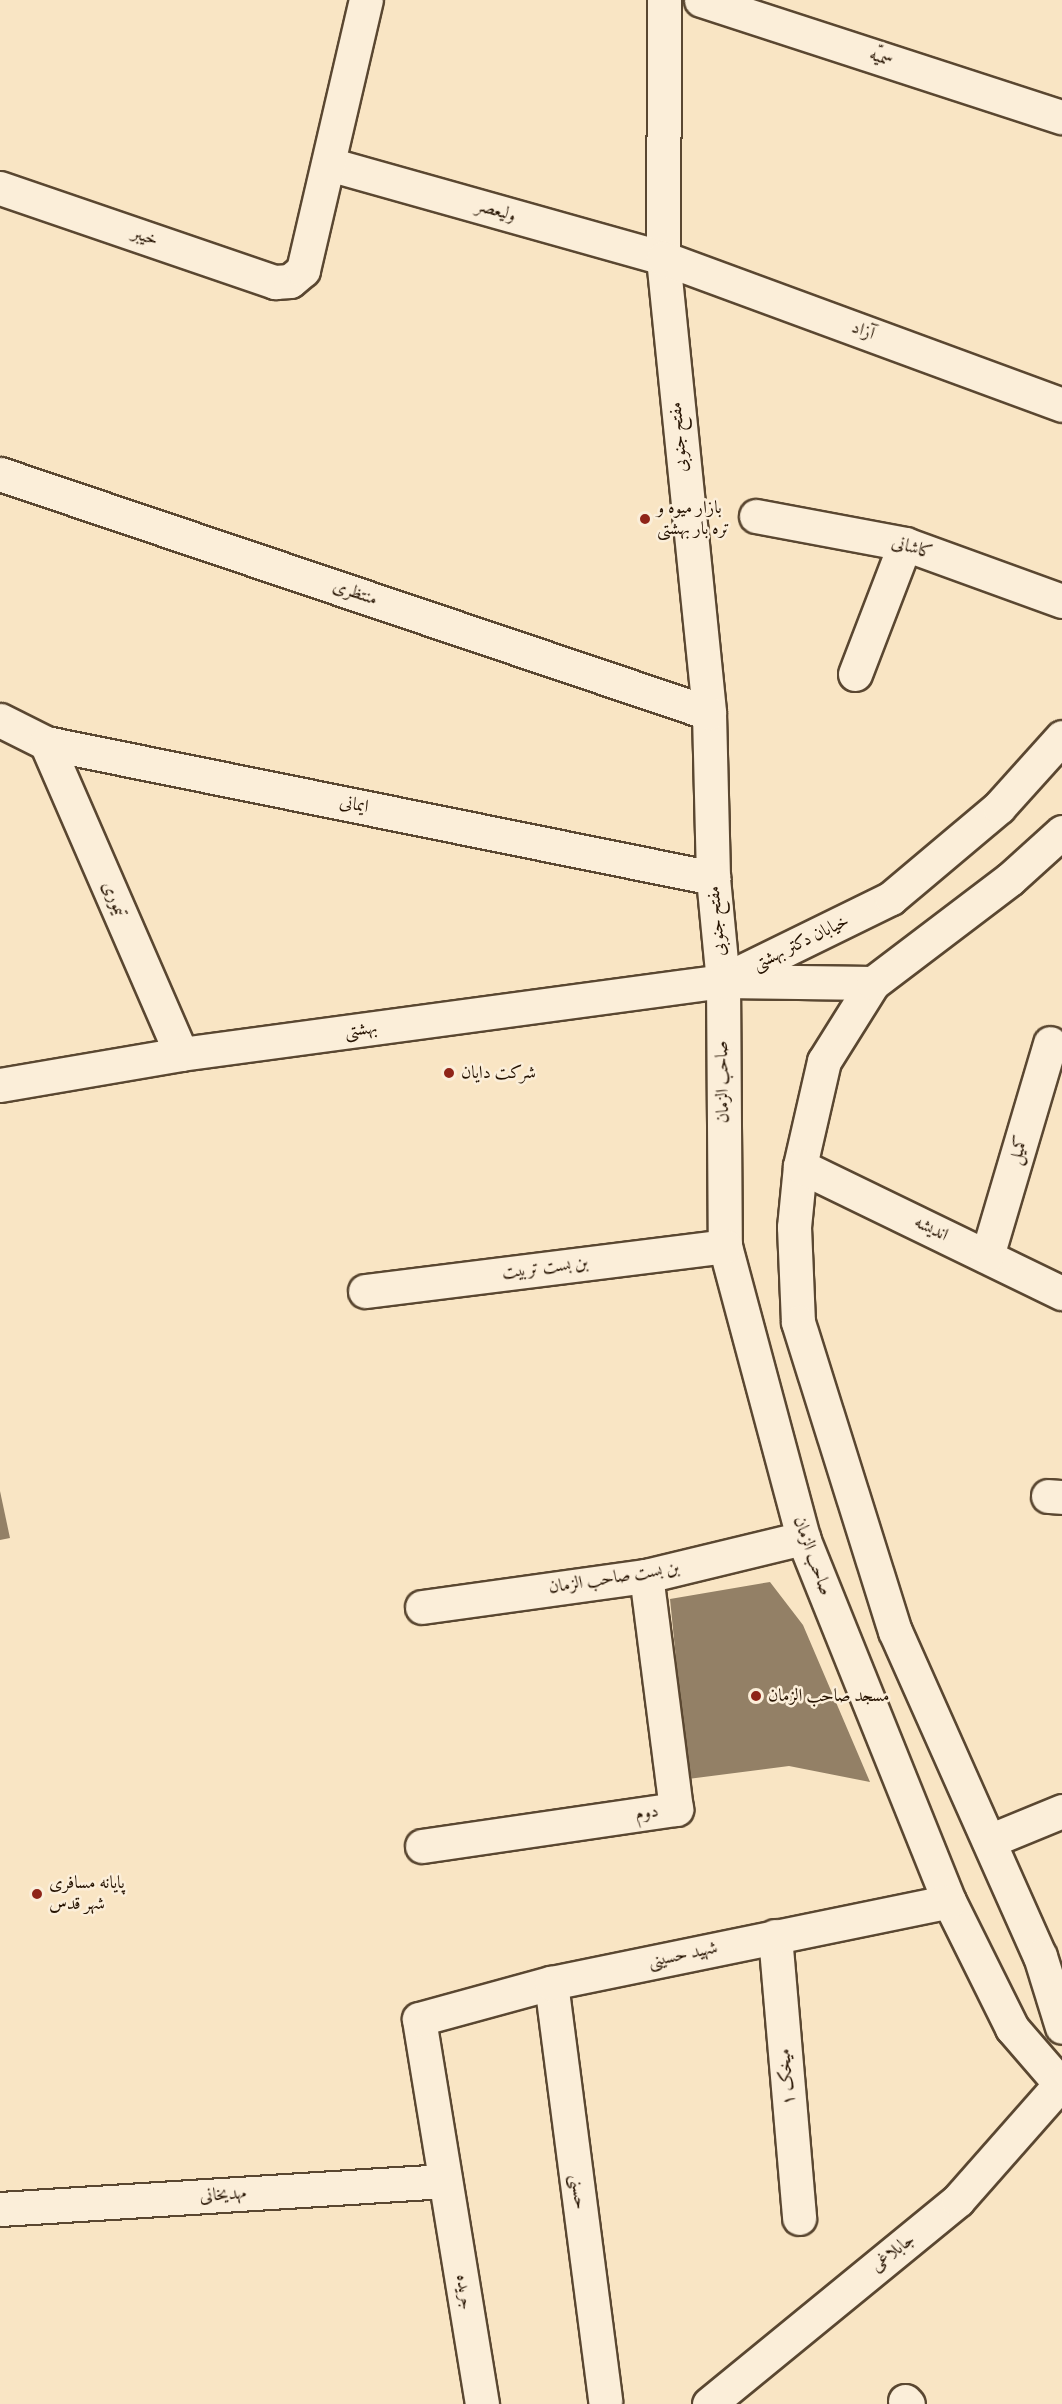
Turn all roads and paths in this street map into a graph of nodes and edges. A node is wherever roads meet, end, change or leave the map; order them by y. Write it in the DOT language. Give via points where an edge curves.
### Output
graph roads {
  1 [pos="366,0"];
  2 [pos="664,0"];
  3 [pos="701,0"];
  4 [pos="1062,117"];
  5 [pos="329,164"];
  6 [pos="0,188"];
  7 [pos="663,258"];
  8 [pos="1062,405"];
  9 [pos="0,474"];
  10 [pos="756,516"];
  11 [pos="905,544"];
  12 [pos="1062,601"];
  13 [pos="855,674"];
  14 [pos="709,713"];
  15 [pos="0,720"];
  16 [pos="1062,738"];
  17 [pos="46,743"];
  18 [pos="1062,832"];
  19 [pos="713,878"];
  20 [pos="723,981"];
  21 [pos="873,983"];
  22 [pos="1050,1043"];
  23 [pos="181,1054"];
  24 [pos="0,1085"];
  25 [pos="800,1166"];
  26 [pos="725,1246"];
  27 [pos="987,1256"];
  28 [pos="365,1291"];
  29 [pos="1062,1293"];
  30 [pos="803,1538"];
  31 [pos="646,1576"];
  32 [pos="422,1607"];
  33 [pos="1062,1811"];
  34 [pos="989,1841"];
  35 [pos="422,1846"];
  36 [pos="949,1901"];
  37 [pos="775,1936"];
  38 [pos="551,1983"];
  39 [pos="419,2019"];
  40 [pos="1062,2027"];
  41 [pos="1062,2081"];
  42 [pos="445,2181"];
  43 [pos="0,2209"];
  44 [pos="800,2218"];
  45 [pos="605,2401"];
  46 [pos="482,2404"];
  47 [pos="709,2404"];
  1 -- 5 [label="street"];
  2 -- 7 [label="street, مفتح جنوبی"];
  3 -- 4 [label="street, سمیّه"];
  5 -- 6 [label="street, خیبر" via="303,270 290,281 275,282"];
  5 -- 7 [label="street, ولیعصر"];
  7 -- 8 [label="street, آزاد"];
  7 -- 14 [label="street, مفتح جنوبی"];
  9 -- 14 [label="street, منتظری"];
  10 -- 11 [label="street, کاشانی"];
  11 -- 12 [label="street, کاشانی"];
  11 -- 13 [label="street"];
  14 -- 19 [label="street, مفتح جنوبی"];
  15 -- 17 [label="street, ایمانی"];
  16 -- 20 [label="street, خیابان دکتر بهشتی" via="999,807 891,898"];
  17 -- 19 [label="street, ایمانی"];
  17 -- 23 [label="street, تیموری"];
  18 -- 21 [label="street" via="1010,879"];
  19 -- 20 [label="street, مفتح جنوبی"];
  20 -- 21 [label="street, خیابان دکتر بهشتی"];
  20 -- 23 [label="street, بهشتی"];
  20 -- 26 [label="street, صاحب الزمان"];
  21 -- 25 [label="street" via="824,1061"];
  22 -- 27 [label="street, کمیل"];
  23 -- 24 [label="street, بهشتی"];
  25 -- 27 [label="street, اندیشه"];
  25 -- 34 [label="street" via="794,1227 798,1322 895,1631"];
  26 -- 28 [label="street, بن بست تربیت"];
  26 -- 30 [label="street, صاحب الزمان"];
  27 -- 29 [label="street, اندیشه"];
  30 -- 31 [label="street, بن بست صاحب الزمان"];
  30 -- 36 [label="street, صاحب الزمان"];
  31 -- 32 [label="street, بن بست صاحب الزمان"];
  31 -- 35 [label="street, دوم" via="676,1809"];
  33 -- 34 [label="street"];
  34 -- 40 [label="street" via="1040,1956"];
  36 -- 37 [label="street, شهید حسینی"];
  36 -- 41 [label="street, صاحب الزمان" via="1012,2028"];
  37 -- 38 [label="street, شهید حسینی"];
  37 -- 44 [label="street, میخک ۱"];
  38 -- 39 [label="street, شهید حسینی"];
  38 -- 45 [label="street, حسنی"];
  39 -- 42 [label="street, جریده"];
  41 -- 47 [label="street, جابلاغی" via="958,2200"];
  42 -- 43 [label="street, مهدیخانی"];
  42 -- 46 [label="street, جریده"];
}
